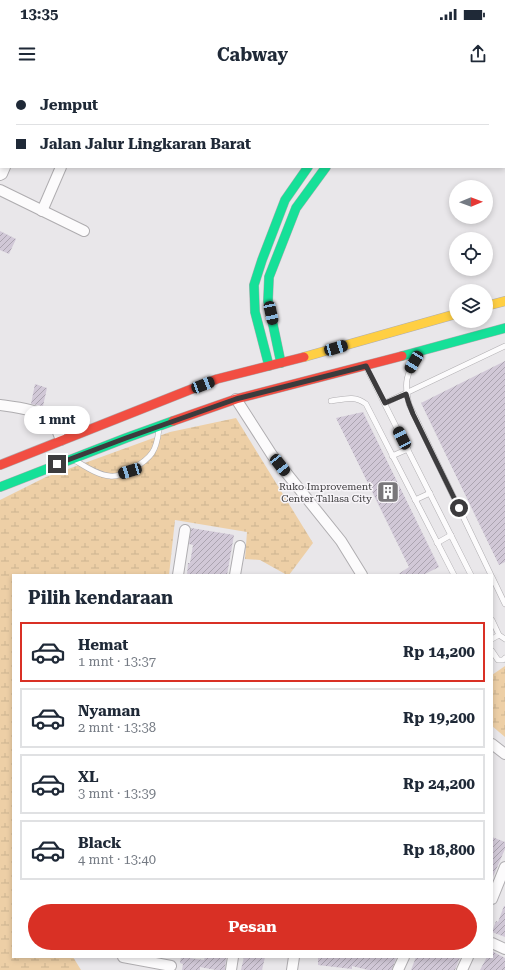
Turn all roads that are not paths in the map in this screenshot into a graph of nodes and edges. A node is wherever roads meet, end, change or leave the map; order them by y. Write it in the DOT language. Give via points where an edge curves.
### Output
graph roads {
  1 [pos="60,168"];
  2 [pos="307,168"];
  3 [pos="325,168"];
  4 [pos="0,190"];
  5 [pos="42,211"];
  6 [pos="84,231"];
  7 [pos="505,301"];
  8 [pos="493,304"];
  9 [pos="449,316"];
  10 [pos="505,328"];
  11 [pos="505,346"];
  12 [pos="422,350"];
  13 [pos="281,364"];
  14 [pos="268,366"];
  15 [pos="366,366"];
  16 [pos="406,394"];
  17 [pos="236,399"];
  18 [pos="331,401"];
  19 [pos="385,403"];
  20 [pos="0,405"];
  21 [pos="160,426"];
  22 [pos="61,440"];
  23 [pos="408,449"];
  24 [pos="392,456"];
  25 [pos="72,459"];
  26 [pos="0,464"];
  27 [pos="0,487"];
  28 [pos="430,493"];
  29 [pos="415,500"];
  30 [pos="185,530"];
  31 [pos="451,535"];
  32 [pos="437,543"];
  33 [pos="240,546"];
  34 [pos="178,574"];
  35 [pos="235,574"];
  36 [pos="361,574"];
  37 [pos="453,574"];
  38 [pos="470,574"];
  39 [pos="491,574"];
  40 [pos="493,578"];
  41 [pos="505,604"];
  42 [pos="493,622"];
  43 [pos="499,635"];
  44 [pos="493,638"];
  45 [pos="505,639"];
  46 [pos="493,652"];
  47 [pos="505,658"];
  48 [pos="493,745"];
  49 [pos="505,754"];
  50 [pos="505,867"];
  51 [pos="493,897"];
  52 [pos="493,944"];
  53 [pos="505,949"];
  54 [pos="130,958"];
  55 [pos="233,958"];
  56 [pos="294,958"];
  57 [pos="404,958"];
  58 [pos="468,958"];
  59 [pos="171,964"];
  60 [pos="231,970"];
  61 [pos="294,970"];
  62 [pos="398,970"];
  63 [pos="462,970"];
  1 -- 5 [label="street"];
  2 -- 14 [label="main road" via="285,200 254,285 255,312"];
  3 -- 13 [label="main road" via="296,208 269,277 268,301"];
  4 -- 5 [label="street"];
  5 -- 6 [label="street"];
  7 -- 8 [label="main road"];
  9 -- 13 [label="main road" via="392,335"];
  10 -- 12 [label="main road"];
  11 -- 16 [label="lane"];
  12 -- 15 [label="main road" via="398,354"];
  12 -- 16 [label="lane" via="408,372"];
  13 -- 14 [label="main road"];
  14 -- 22 [label="main road" via="217,379"];
  15 -- 17 [label="main road"];
  15 -- 19 [label="lane"];
  16 -- 19 [label="lane"];
  16 -- 39 [label="lane" via="413,414"];
  17 -- 21 [label="main road"];
  17 -- 36 [label="street" via="272,455 341,541"];
  18 -- 24 [label="lane" via="353,398 366,404"];
  19 -- 23 [label="lane"];
  20 -- 22 [label="street" via="49,417"];
  21 -- 25 [label="main road"];
  21 -- 25 [label="lane" via="156,445 151,454 130,471 111,477"];
  22 -- 26 [label="main road"];
  23 -- 24 [label="lane"];
  23 -- 28 [label="lane"];
  24 -- 29 [label="lane"];
  25 -- 27 [label="main road"];
  28 -- 29 [label="lane"];
  28 -- 31 [label="lane"];
  29 -- 32 [label="lane"];
  30 -- 34 [label="street"];
  31 -- 32 [label="lane"];
  31 -- 38 [label="lane"];
  32 -- 37 [label="lane"];
  33 -- 35 [label="street"];
  40 -- 41 [label="lane"];
  42 -- 43 [label="lane"];
  43 -- 44 [label="lane"];
  43 -- 45 [label="lane"];
  46 -- 47 [label="lane" via="498,660"];
  48 -- 49 [label="street"];
  50 -- 51 [label="street"];
  52 -- 53 [label="street"];
  54 -- 59 [label="street"];
  55 -- 60 [label="street"];
  56 -- 61 [label="street"];
  57 -- 62 [label="street"];
  58 -- 63 [label="street"];
}
